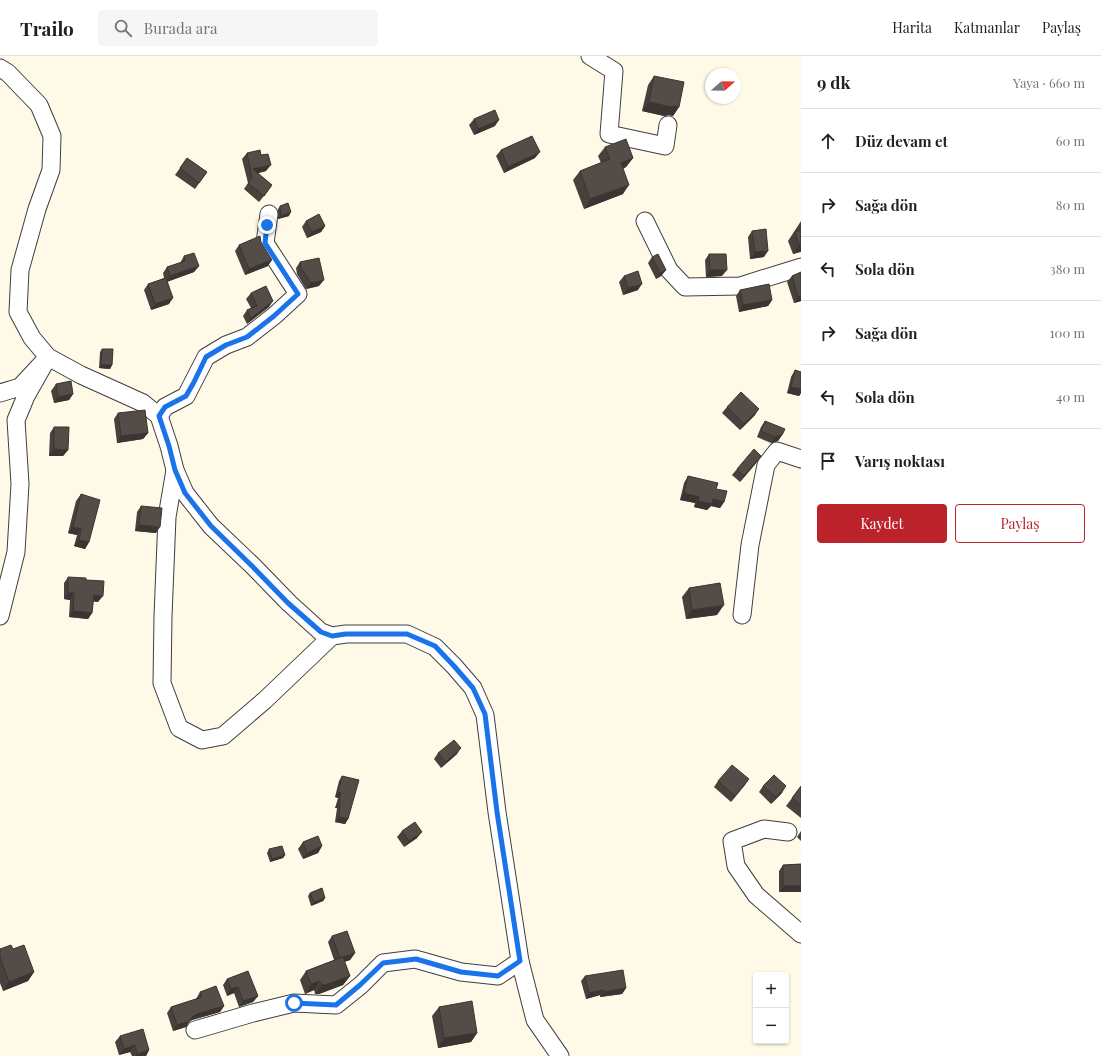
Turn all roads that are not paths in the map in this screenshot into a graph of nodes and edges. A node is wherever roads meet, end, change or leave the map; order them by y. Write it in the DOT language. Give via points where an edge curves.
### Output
graph roads {
  1 [pos="590,56"];
  2 [pos="0,68"];
  3 [pos="668,124"];
  4 [pos="269,214"];
  5 [pos="645,221"];
  6 [pos="801,267"];
  7 [pos="48,357"];
  8 [pos="0,393"];
  9 [pos="159,416"];
  10 [pos="801,459"];
  11 [pos="175,470"];
  12 [pos="742,615"];
  13 [pos="0,616"];
  14 [pos="332,636"];
  15 [pos="788,832"];
  16 [pos="801,934"];
  17 [pos="520,961"];
  18 [pos="195,1030"];
  19 [pos="560,1056"];
  1 -- 3 [label="street" via="614,71 609,134 665,146"];
  2 -- 7 [label="street" via="39,105 52,136 51,170 20,270 18,312 32,338"];
  4 -- 9 [label="street" via="265,243 298,294 247,337 226,345 206,357 186,396 165,407"];
  5 -- 6 [label="street" via="669,270 684,287 740,286"];
  7 -- 8 [label="street" via="20,387"];
  7 -- 9 [label="street" via="143,403"];
  7 -- 13 [label="street" via="16,420 20,484 16,552"];
  9 -- 11 [label="street"];
  10 -- 12 [label="street" via="777,452 766,465 750,546"];
  11 -- 14 [label="street" via="185,493 211,526 288,603 321,632"];
  11 -- 14 [label="street" via="167,517 162,683 179,728 202,740 222,736 265,700"];
  14 -- 17 [label="street" via="407,634 435,646 473,688 485,714"];
  15 -- 16 [label="street" via="764,829 732,841 736,866 756,895"];
  17 -- 18 [label="street" via="498,976 461,972 416,959 383,963 336,1005 294,1003"];
  17 -- 19 [label="street" via="534,1020"];
}
